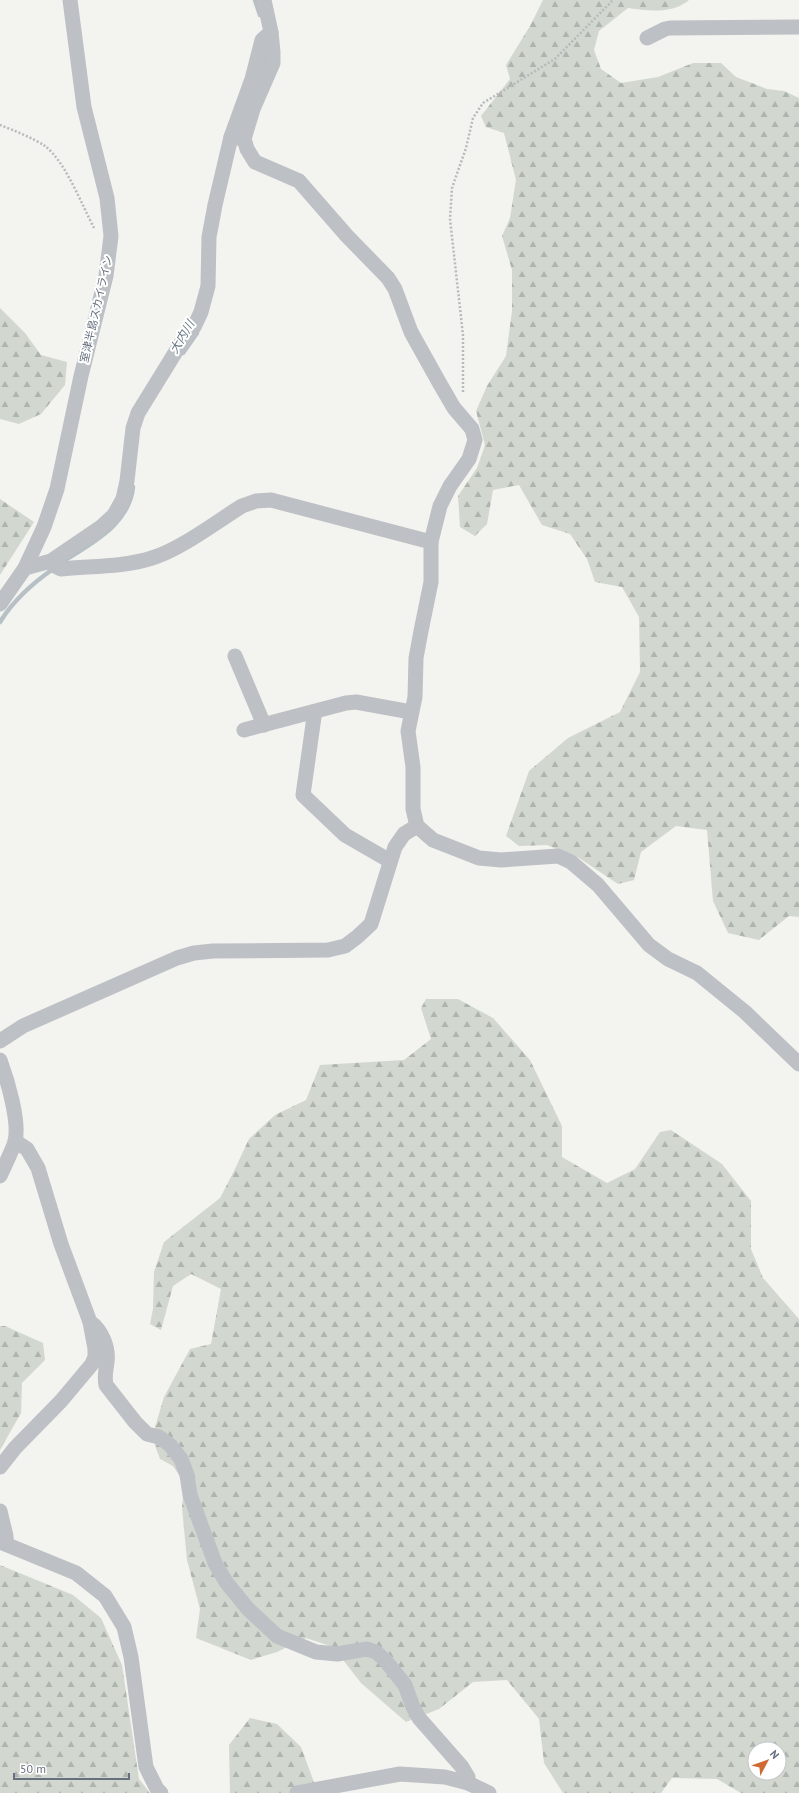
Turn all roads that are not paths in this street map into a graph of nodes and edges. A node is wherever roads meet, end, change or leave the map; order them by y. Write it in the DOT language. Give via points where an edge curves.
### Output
graph roads {
  1 [pos="70,0"];
  2 [pos="264,0"];
  3 [pos="799,27"];
  4 [pos="647,38"];
  5 [pos="237,138"];
  6 [pos="430,542"];
  7 [pos="54,565"];
  8 [pos="25,568"];
  9 [pos="0,604"];
  10 [pos="235,656"];
  11 [pos="313,712"];
  12 [pos="411,712"];
  13 [pos="264,725"];
  14 [pos="244,730"];
  15 [pos="417,826"];
  16 [pos="390,861"];
  17 [pos="0,1041"];
  18 [pos="0,1060"];
  19 [pos="799,1064"];
  20 [pos="3,1080"];
  21 [pos="15,1141"];
  22 [pos="0,1176"];
  23 [pos="90,1322"];
  24 [pos="0,1467"];
  25 [pos="0,1511"];
  26 [pos="3,1543"];
  27 [pos="468,1783"];
  28 [pos="330,1790"];
  29 [pos="162,1793"];
  30 [pos="297,1793"];
  31 [pos="489,1793"];
  1 -- 8 [label="street, 室津半島スカイライン" via="84,107 107,198 111,236 106,276 57,489 44,527"];
  2 -- 5 [label="street" via="271,32 262,40"];
  3 -- 4 [label="street" via="670,28"];
  5 -- 6 [label="street" via="255,162 299,181 388,278 395,289 411,332 443,390 472,429 475,440 468,459 440,506"];
  5 -- 7 [label="street" via="215,205 209,237 208,286 201,312 138,413 133,428 123,499 114,515"];
  6 -- 7 [label="street" via="271,500 256,501 242,506 168,552 151,558 124,563"];
  6 -- 12 [label="street" via="431,582 420,631 415,698"];
  7 -- 8 [label="street"];
  8 -- 9 [label="street, 室津半島スカイライン"];
  10 -- 13 [label="street"];
  11 -- 12 [label="street" via="356,702"];
  11 -- 13 [label="street"];
  11 -- 16 [label="street" via="304,795 345,835"];
  12 -- 15 [label="street" via="408,732 413,767 412,808"];
  13 -- 14 [label="street"];
  15 -- 16 [label="street" via="404,834 395,846"];
  15 -- 19 [label="street" via="433,840 479,858 501,860 558,856 571,862 598,885 649,945 668,959 697,972 745,1012"];
  16 -- 17 [label="street" via="370,924 344,946 328,950 194,953 177,958 23,1026"];
  18 -- 20 [label="street"];
  20 -- 21 [label="street" via="15,1116"];
  21 -- 22 [label="street"];
  21 -- 23 [label="street" via="27,1149 38,1168 61,1244"];
  23 -- 24 [label="street" via="95,1349 92,1364"];
  23 -- 27 [label="street" via="100,1332 108,1352 104,1377 106,1384 135,1422 147,1434 170,1445 181,1459 190,1495 215,1563 226,1582 248,1609 277,1636 316,1652 337,1654 367,1649 376,1652 405,1685 419,1718 462,1767 468,1777"];
  25 -- 26 [label="street" via="6,1536"];
  26 -- 29 [label="street" via="76,1573 105,1596 124,1628 131,1657 146,1767 157,1789"];
  27 -- 28 [label="street" via="445,1777 400,1774"];
  27 -- 31 [label="street"];
  28 -- 30 [label="street"];
}
